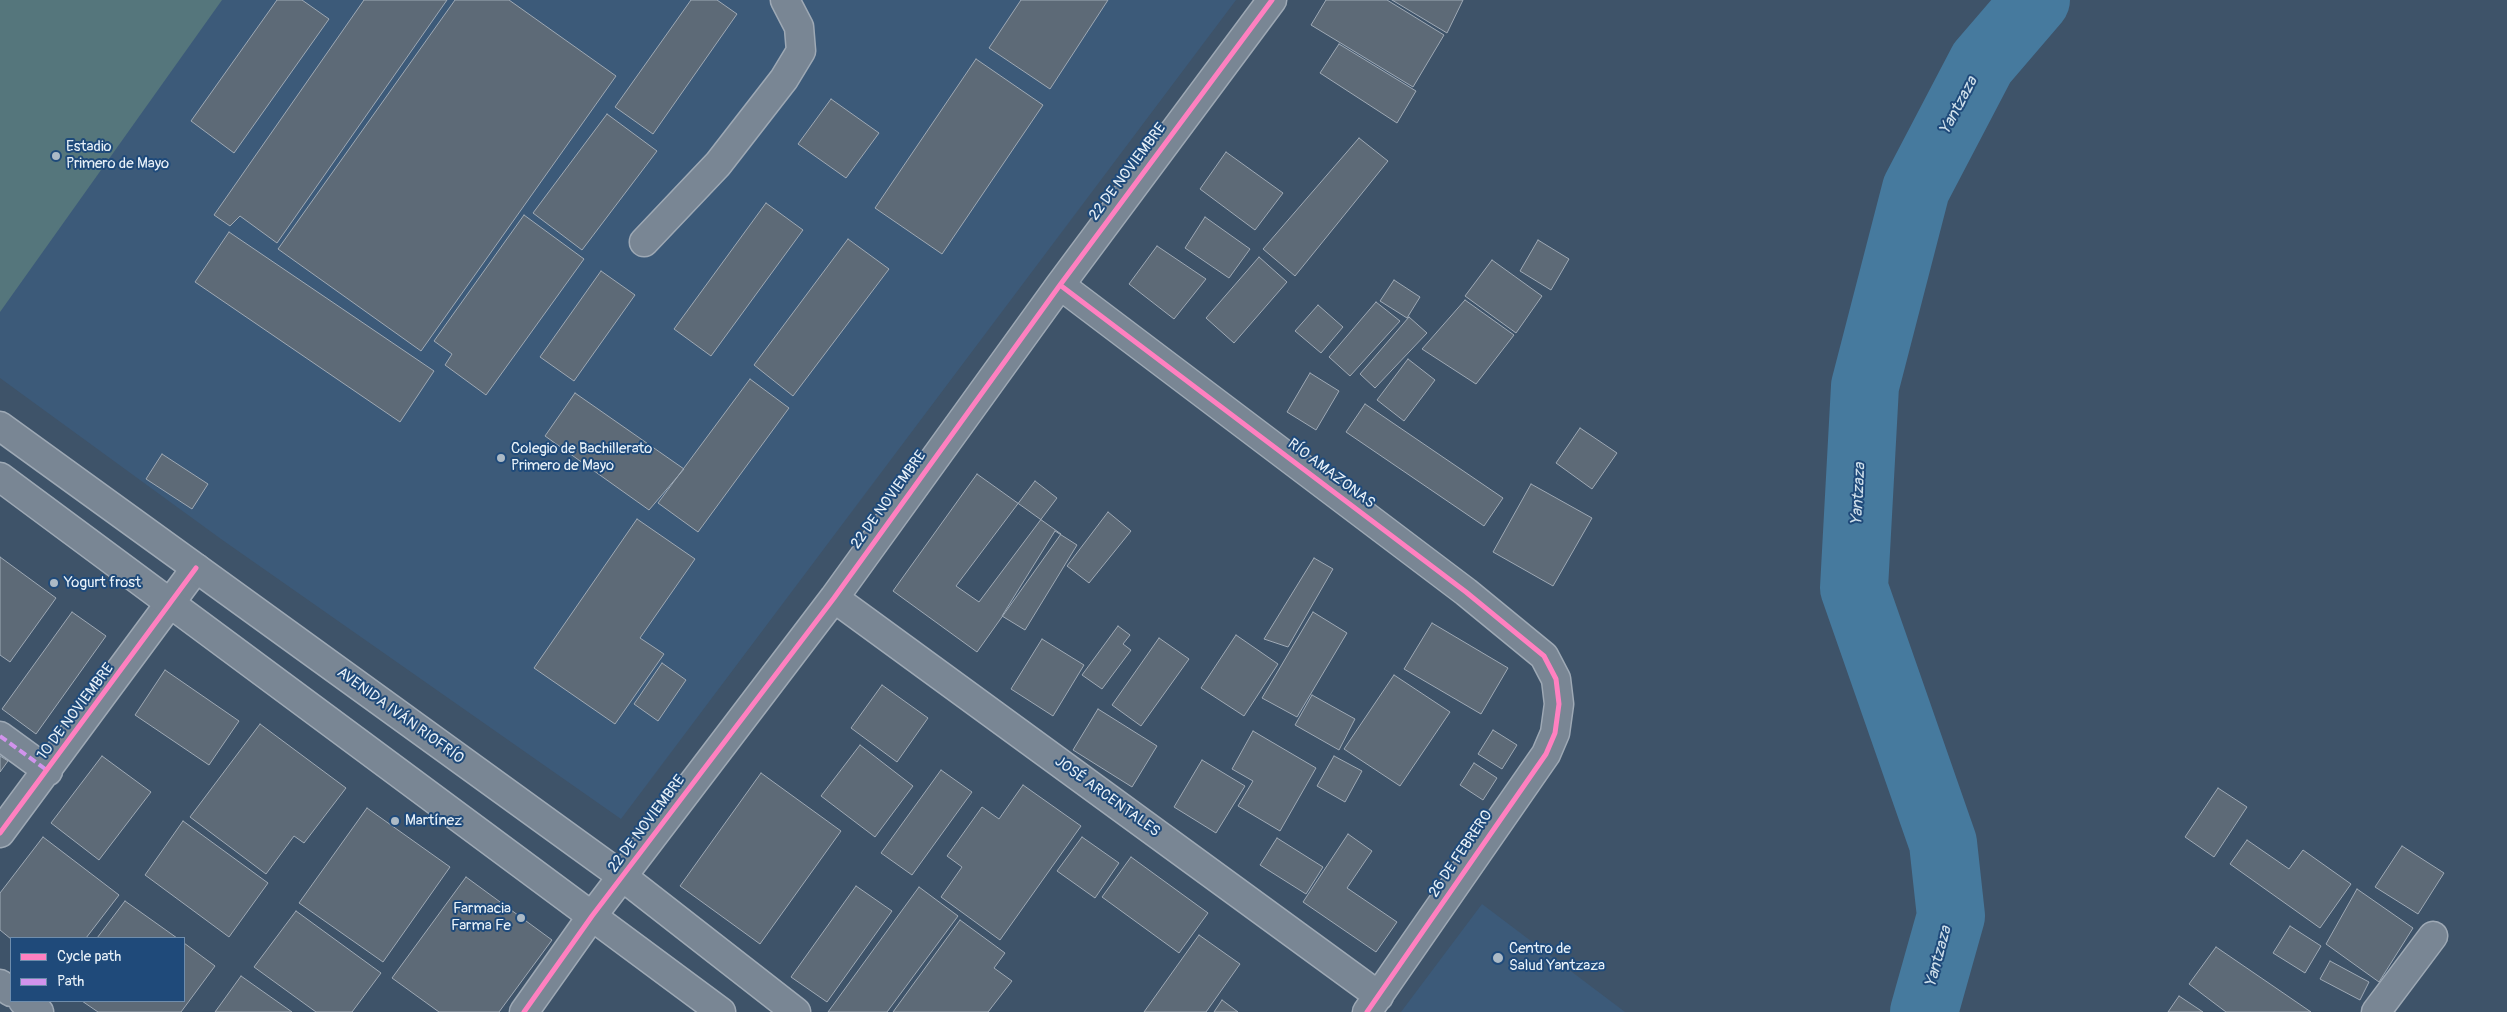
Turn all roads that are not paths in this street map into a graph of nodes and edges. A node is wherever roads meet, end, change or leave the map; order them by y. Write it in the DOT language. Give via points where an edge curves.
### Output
graph roads {
  1 [pos="785,0"];
  2 [pos="1272,0"];
  3 [pos="644,242"];
  4 [pos="1060,285"];
  5 [pos="0,426"];
  6 [pos="0,477"];
  7 [pos="196,568"];
  8 [pos="834,598"];
  9 [pos="172,604"];
  10 [pos="1560,704"];
  11 [pos="0,736"];
  12 [pos="48,771"];
  13 [pos="0,834"];
  14 [pos="623,877"];
  15 [pos="592,916"];
  16 [pos="2432,936"];
  17 [pos="24,1002"];
  18 [pos="1373,1004"];
  19 [pos="39,1012"];
  20 [pos="524,1012"];
  21 [pos="721,1012"];
  22 [pos="796,1012"];
  23 [pos="2376,1012"];
  1 -- 3 [label="street" via="799,27 801,51 784,80 718,164"];
  2 -- 4 [label="street, 22 DE NOVIEMBRE"];
  4 -- 8 [label="street, 22 DE NOVIEMBRE"];
  4 -- 10 [label="street, RÍO AMAZONAS" via="1466,592 1544,656 1556,679"];
  5 -- 7 [label="street, AVENIDA IVÁN RIOFRÍO"];
  6 -- 9 [label="street"];
  7 -- 9 [label="street, 10 DE NOVIEMBRE"];
  7 -- 14 [label="street, AVENIDA IVÁN RIOFRÍO"];
  8 -- 14 [label="street, 22 DE NOVIEMBRE"];
  8 -- 18 [label="street, JOSÉ ARCENTALES"];
  9 -- 12 [label="street, 10 DE NOVIEMBRE"];
  9 -- 15 [label="street"];
  10 -- 18 [label="street, 26 DE FEBRERO" via="1556,733 1546,754"];
  11 -- 12 [label="street"];
  12 -- 13 [label="street, 10 DE NOVIEMBRE"];
  14 -- 15 [label="street, 22 DE NOVIEMBRE"];
  14 -- 22 [label="street, AVENIDA IVÁN RIOFRÍO"];
  15 -- 20 [label="street, 22 DE NOVIEMBRE"];
  15 -- 21 [label="street"];
  16 -- 23 [label="street"];
  17 -- 19 [label="street"];
}
